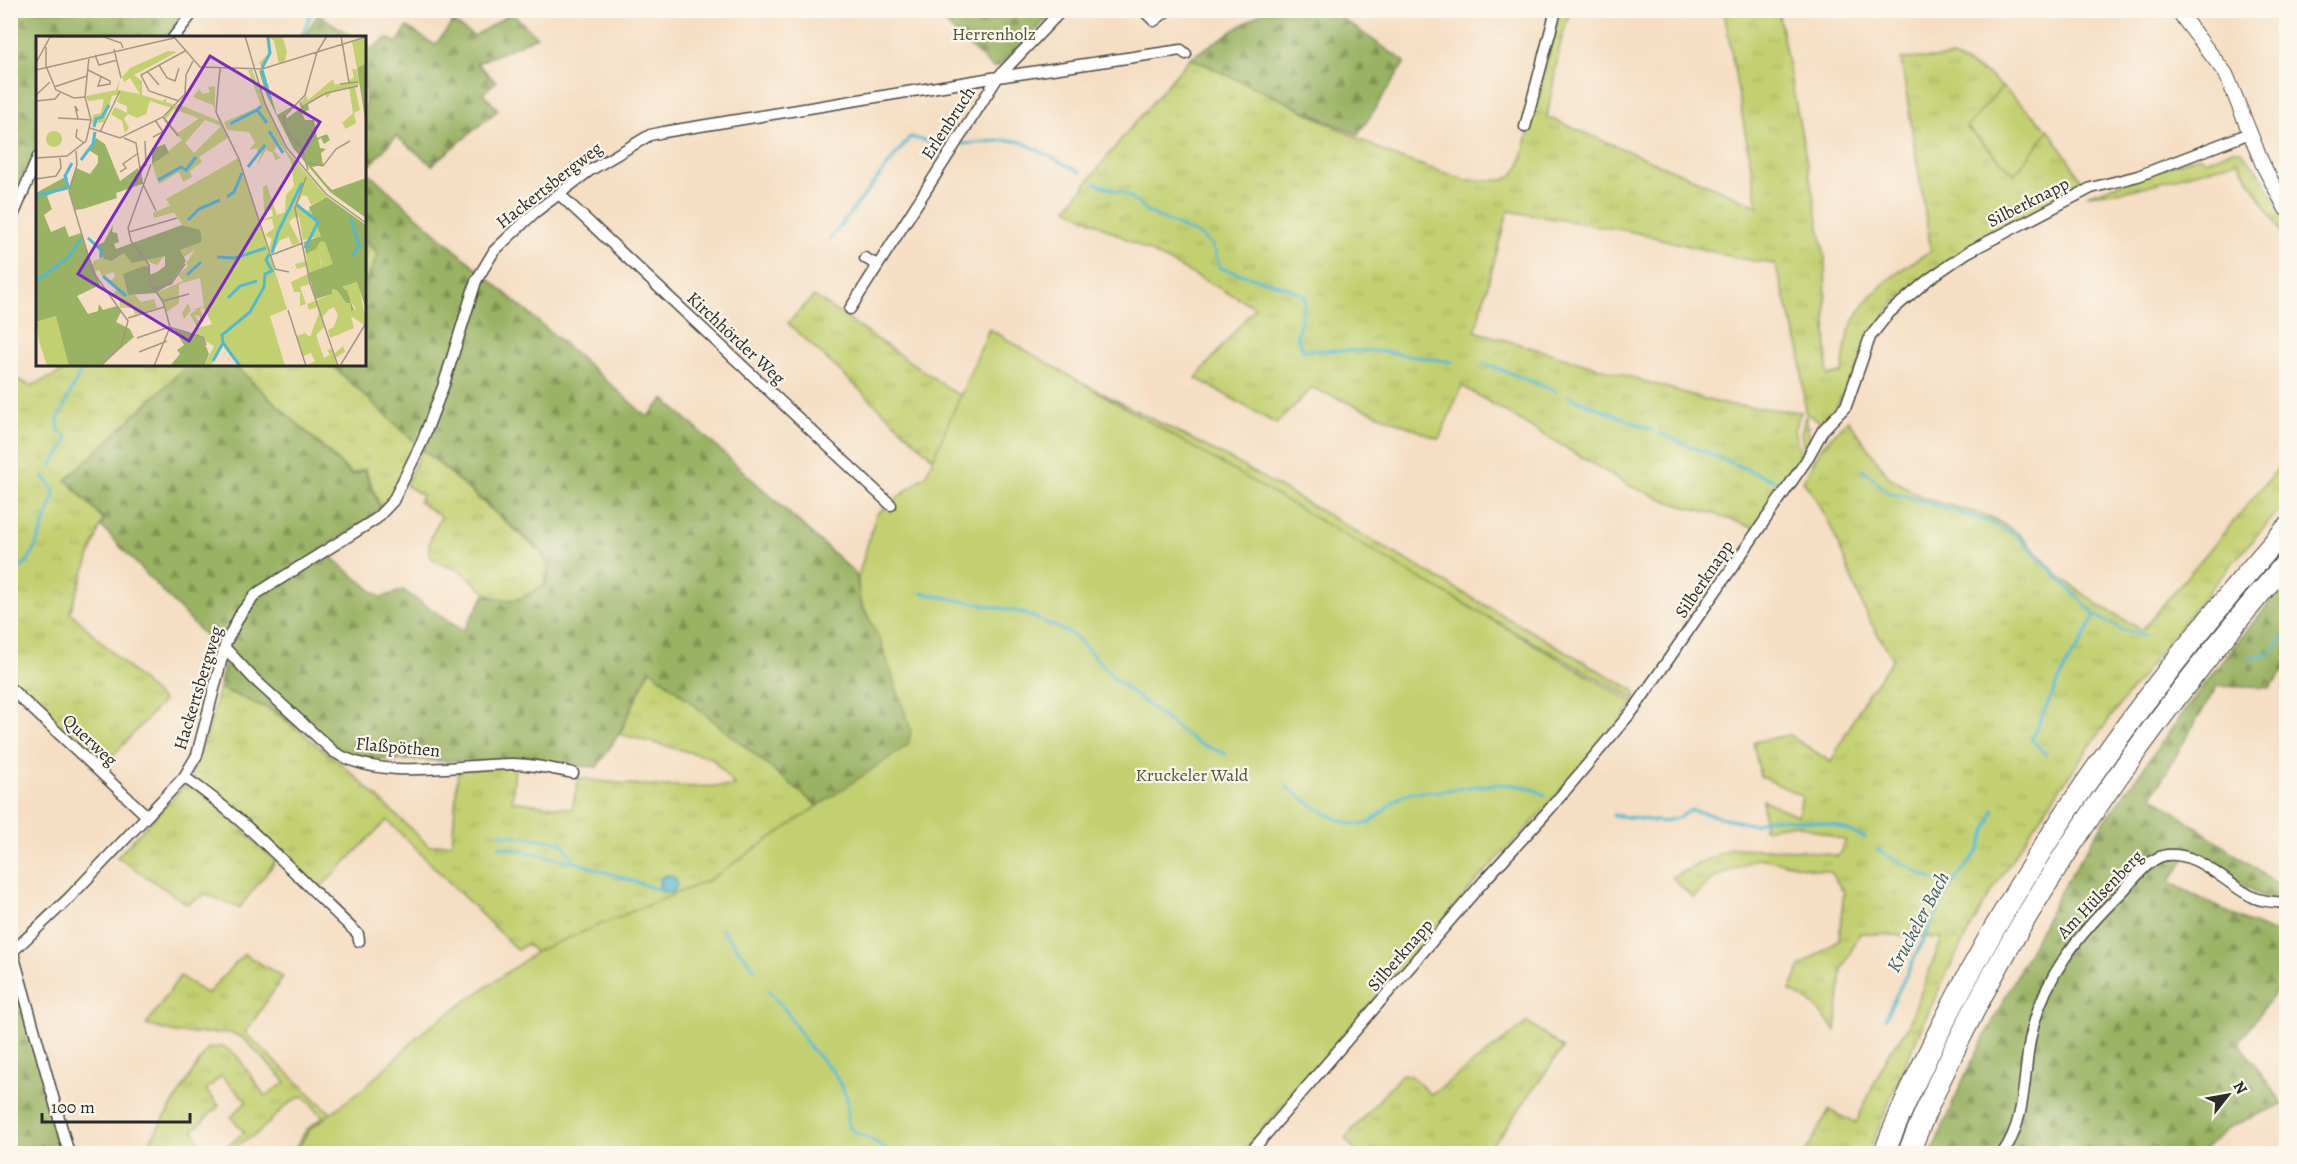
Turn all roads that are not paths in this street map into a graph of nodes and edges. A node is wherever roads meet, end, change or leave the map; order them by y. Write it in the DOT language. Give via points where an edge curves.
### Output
graph roads {
  1 [pos="195,10"];
  2 [pos="1062,10"];
  3 [pos="1143,10"];
  4 [pos="1168,10"];
  5 [pos="1556,10"];
  6 [pos="2177,10"];
  7 [pos="175,36"];
  8 [pos="1183,52"];
  9 [pos="998,76"];
  10 [pos="1525,127"];
  11 [pos="2250,132"];
  12 [pos="36,162"];
  13 [pos="559,194"];
  14 [pos="2286,209"];
  15 [pos="10,224"];
  16 [pos="865,258"];
  17 [pos="877,265"];
  18 [pos="850,309"];
  19 [pos="891,505"];
  20 [pos="2286,529"];
  21 [pos="2286,563"];
  22 [pos="226,649"];
  23 [pos="10,688"];
  24 [pos="573,773"];
  25 [pos="184,777"];
  26 [pos="147,816"];
  27 [pos="2286,903"];
  28 [pos="359,942"];
  29 [pos="12,950"];
  30 [pos="69,1154"];
  31 [pos="1249,1154"];
  32 [pos="1884,1154"];
  33 [pos="1908,1154"];
  34 [pos="2002,1154"];
  1 -- 7 [label="street"];
  2 -- 9 [label="street, Erlenbruch"];
  3 -- 4 [label="street" via="1154,21"];
  5 -- 10 [label="street"];
  6 -- 11 [label="street" via="2226,74"];
  8 -- 9 [label="street, Hackertsbergweg"];
  9 -- 13 [label="street, Hackertsbergweg" via="650,135"];
  9 -- 17 [label="street, Erlenbruch"];
  11 -- 14 [label="street"];
  11 -- 31 [label="street, Silberknapp" via="2138,176 2091,188 1968,252 1889,313 1870,337 1846,406 1819,436 1806,461 1642,698"];
  12 -- 15 [label="street"];
  13 -- 19 [label="street, Kirchhörder Weg"];
  13 -- 22 [label="street, Hackertsbergweg" via="512,232 494,251 476,281 443,387 393,501 376,519 256,594 231,630"];
  16 -- 17 [label="street"];
  17 -- 18 [label="street, Erlenbruch"];
  20 -- 32 [label="highway" via="2180,655 2064,813 1959,992"];
  21 -- 33 [label="highway" via="2182,688 2085,822 1985,990"];
  22 -- 24 [label="street, Flaßpöthen" via="254,679 348,761 440,769 516,764"];
  22 -- 25 [label="street, Hackertsbergweg" via="197,755"];
  23 -- 26 [label="street, Querweg"];
  25 -- 26 [label="street, Hackertsbergweg"];
  25 -- 28 [label="street, Hackertsbergweg" via="270,850 358,934"];
  26 -- 29 [label="street, Hackertsbergweg"];
  27 -- 34 [label="street, Am Hülsenberg" via="2253,897 2184,856 2155,859 2088,926 2063,956 2049,981 2030,1038 2017,1125"];
  29 -- 30 [label="street"];
}
